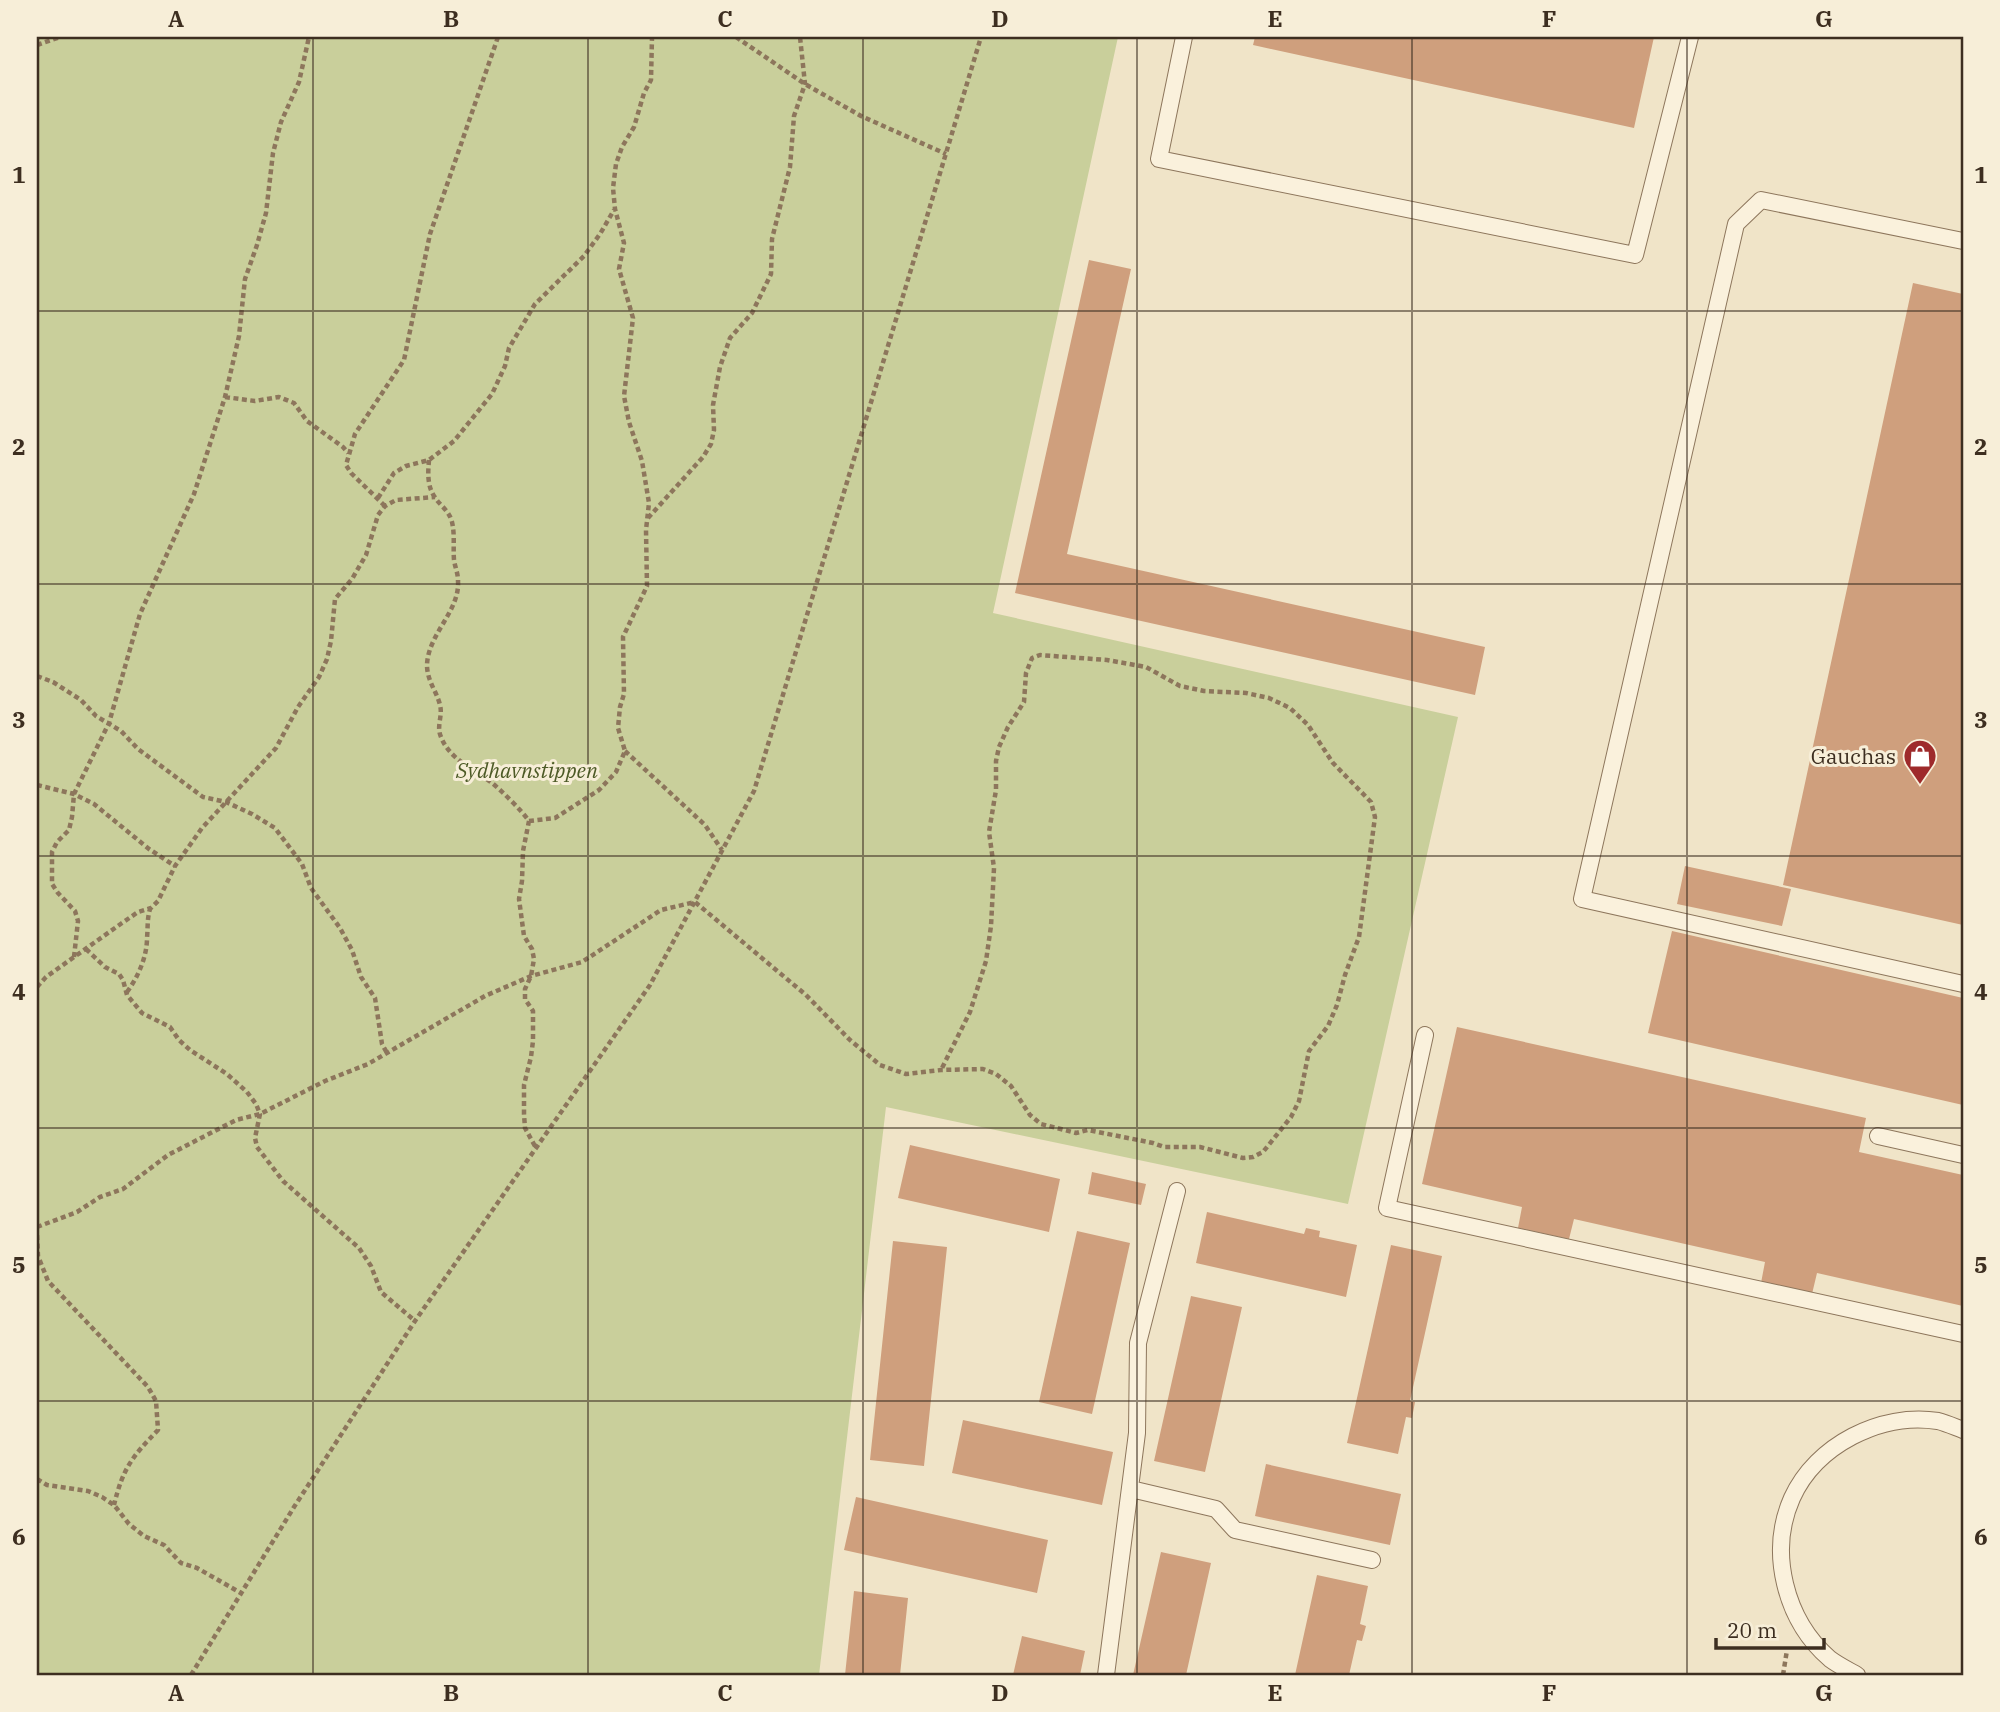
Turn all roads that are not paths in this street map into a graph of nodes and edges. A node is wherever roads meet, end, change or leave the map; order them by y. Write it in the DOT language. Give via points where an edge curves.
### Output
graph roads {
  1 [pos="1184,37"];
  2 [pos="1690,37"];
  3 [pos="1963,241"];
  4 [pos="1963,984"];
  5 [pos="1424,1035"];
  6 [pos="1878,1136"];
  7 [pos="1963,1155"];
  8 [pos="1177,1191"];
  9 [pos="1963,1334"];
  10 [pos="1963,1430"];
  11 [pos="1130,1489"];
  12 [pos="1372,1560"];
  13 [pos="1830,1667"];
  14 [pos="1106,1675"];
  15 [pos="1857,1675"];
  1 -- 2 [label="lane" via="1158,159 1635,256"];
  3 -- 4 [label="lane" via="1761,200 1736,224 1582,899"];
  5 -- 9 [label="lane" via="1387,1208"];
  6 -- 7 [label="lane"];
  8 -- 11 [label="lane" via="1138,1343 1138,1433"];
  10 -- 13 [label="lane" via="1938,1421 1894,1421 1852,1435 1817,1461 1792,1498 1781,1541 1784,1585 1801,1625"];
  11 -- 12 [label="lane" via="1216,1509 1235,1530"];
  11 -- 14 [label="lane"];
  13 -- 15 [label="lane"];
}
